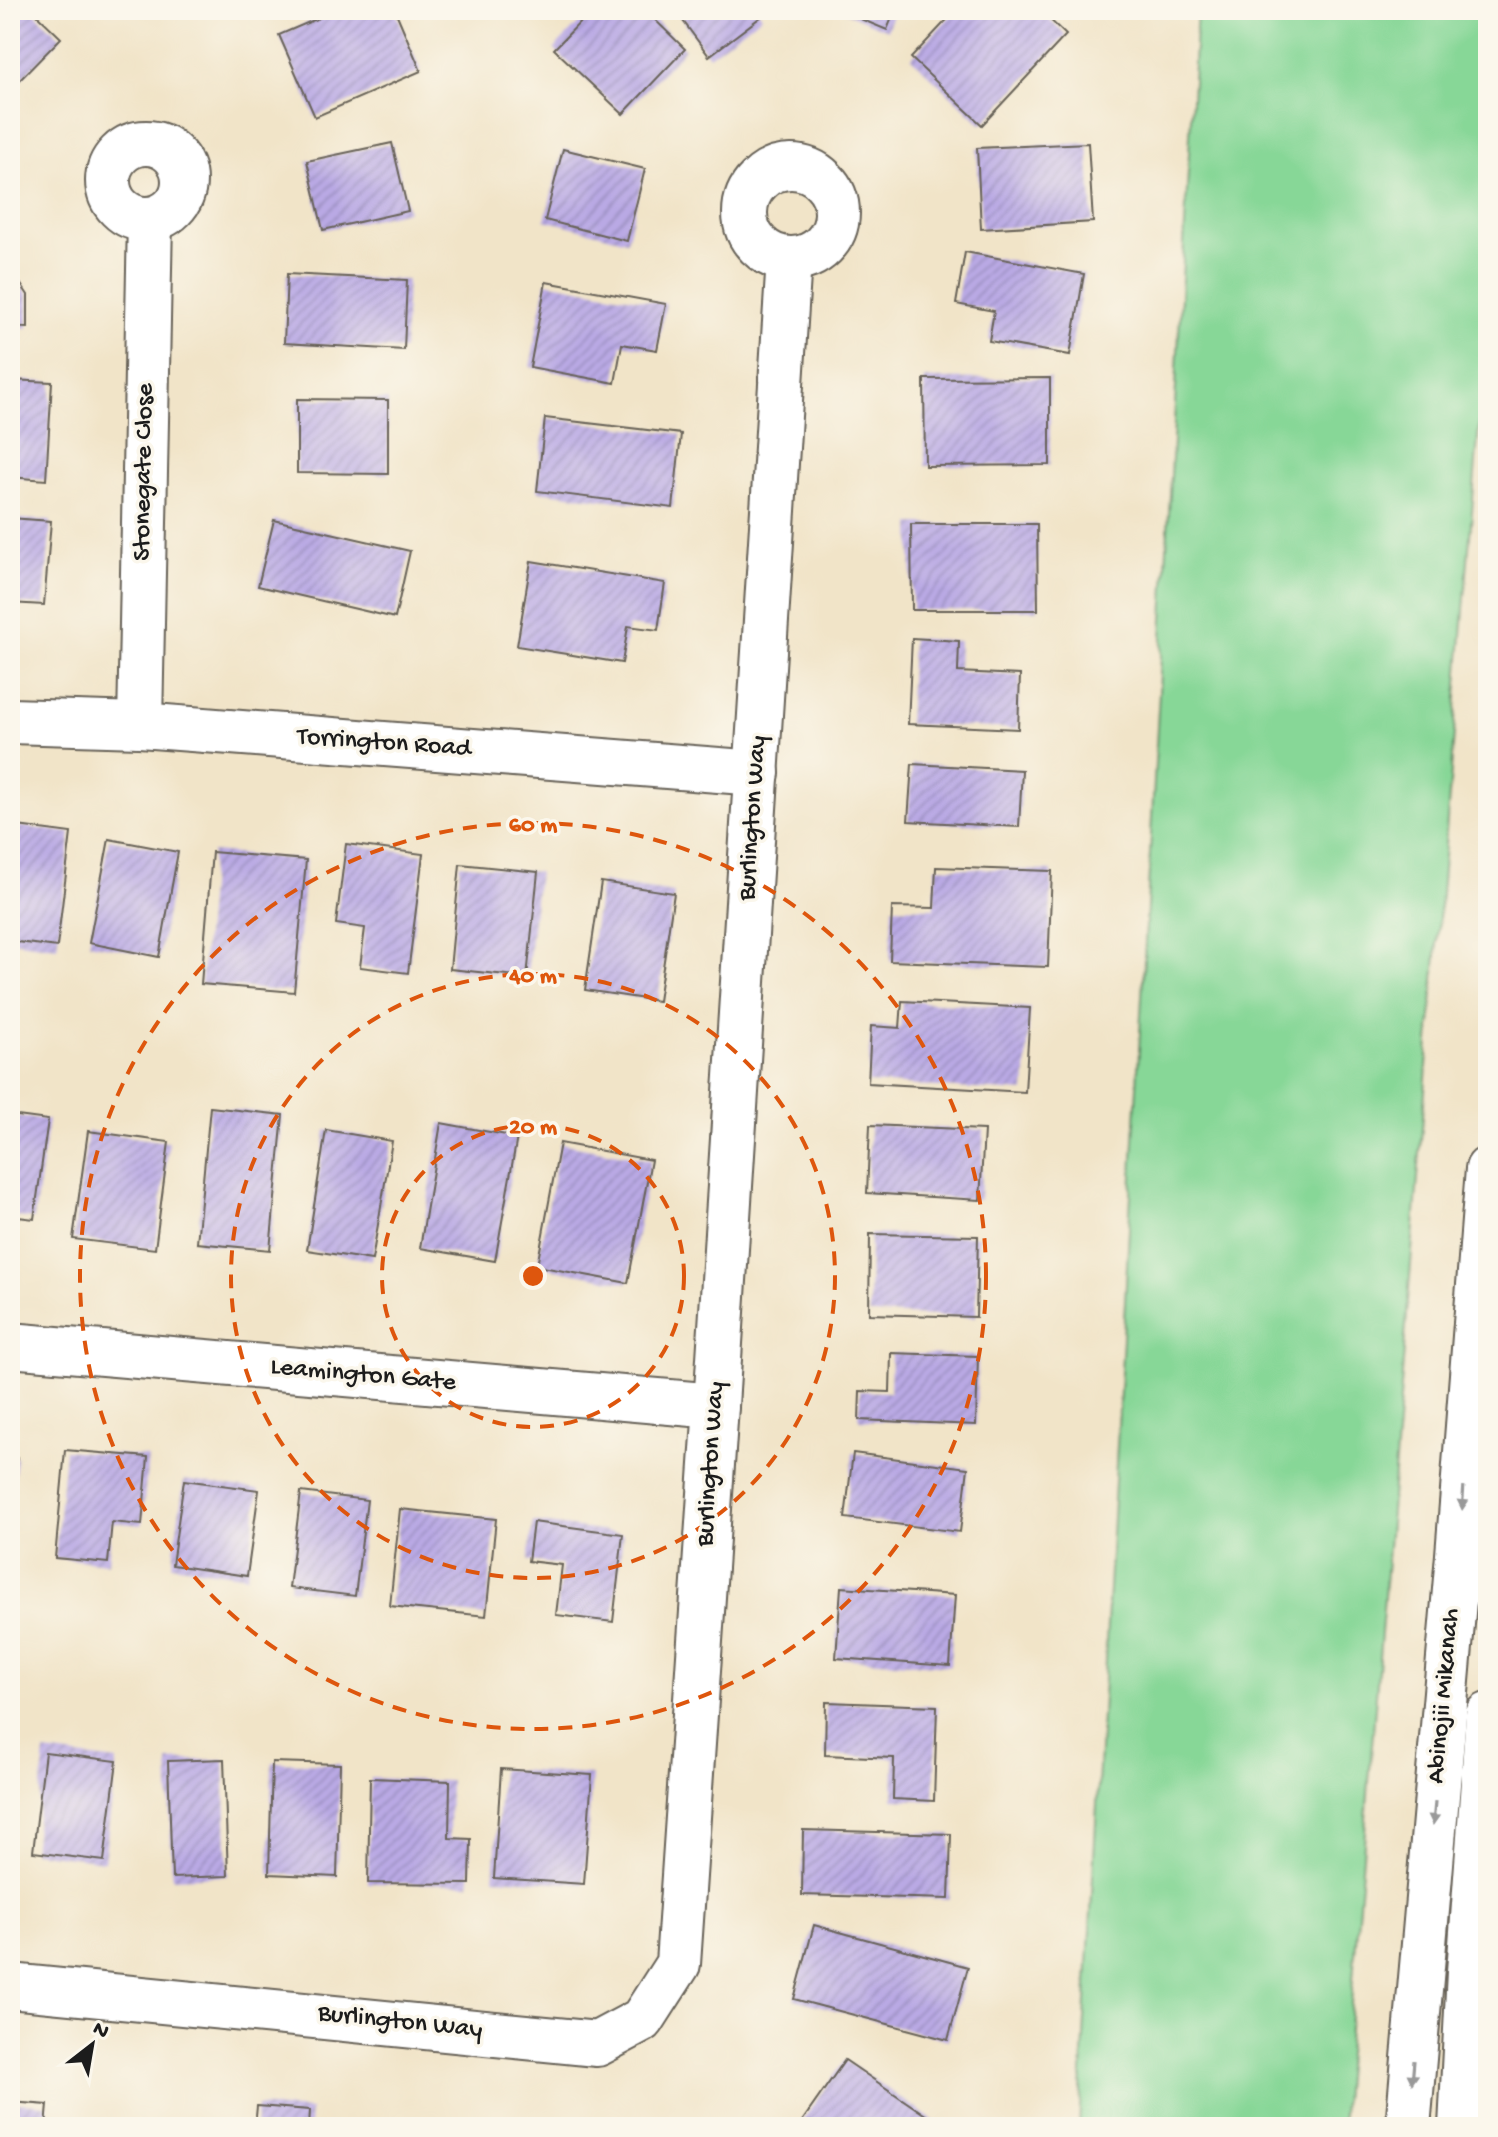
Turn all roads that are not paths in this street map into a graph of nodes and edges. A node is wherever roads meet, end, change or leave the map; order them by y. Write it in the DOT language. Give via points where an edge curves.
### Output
graph roads {
  1 [pos="150,219"];
  2 [pos="789,259"];
  3 [pos="10,721"];
  4 [pos="140,725"];
  5 [pos="757,773"];
  6 [pos="1488,1169"];
  7 [pos="10,1345"];
  8 [pos="716,1406"];
  9 [pos="1488,1715"];
  10 [pos="10,1986"];
  11 [pos="1408,2127"];
  12 [pos="1461,2127"];
  1 -- 4 [label="street, Stonegate Close"];
  2 -- 5 [label="street, Burlington Way"];
  3 -- 4 [label="street, Torrington Road"];
  4 -- 5 [label="street, Torrington Road"];
  5 -- 8 [label="street, Burlington Way"];
  6 -- 11 [label="street, Abinojii Mikanah, one-way"];
  7 -- 8 [label="street, Leamington Gate"];
  8 -- 10 [label="street, Burlington Way" via="678,1964 642,2020 597,2044"];
  9 -- 12 [label="street"];
}
